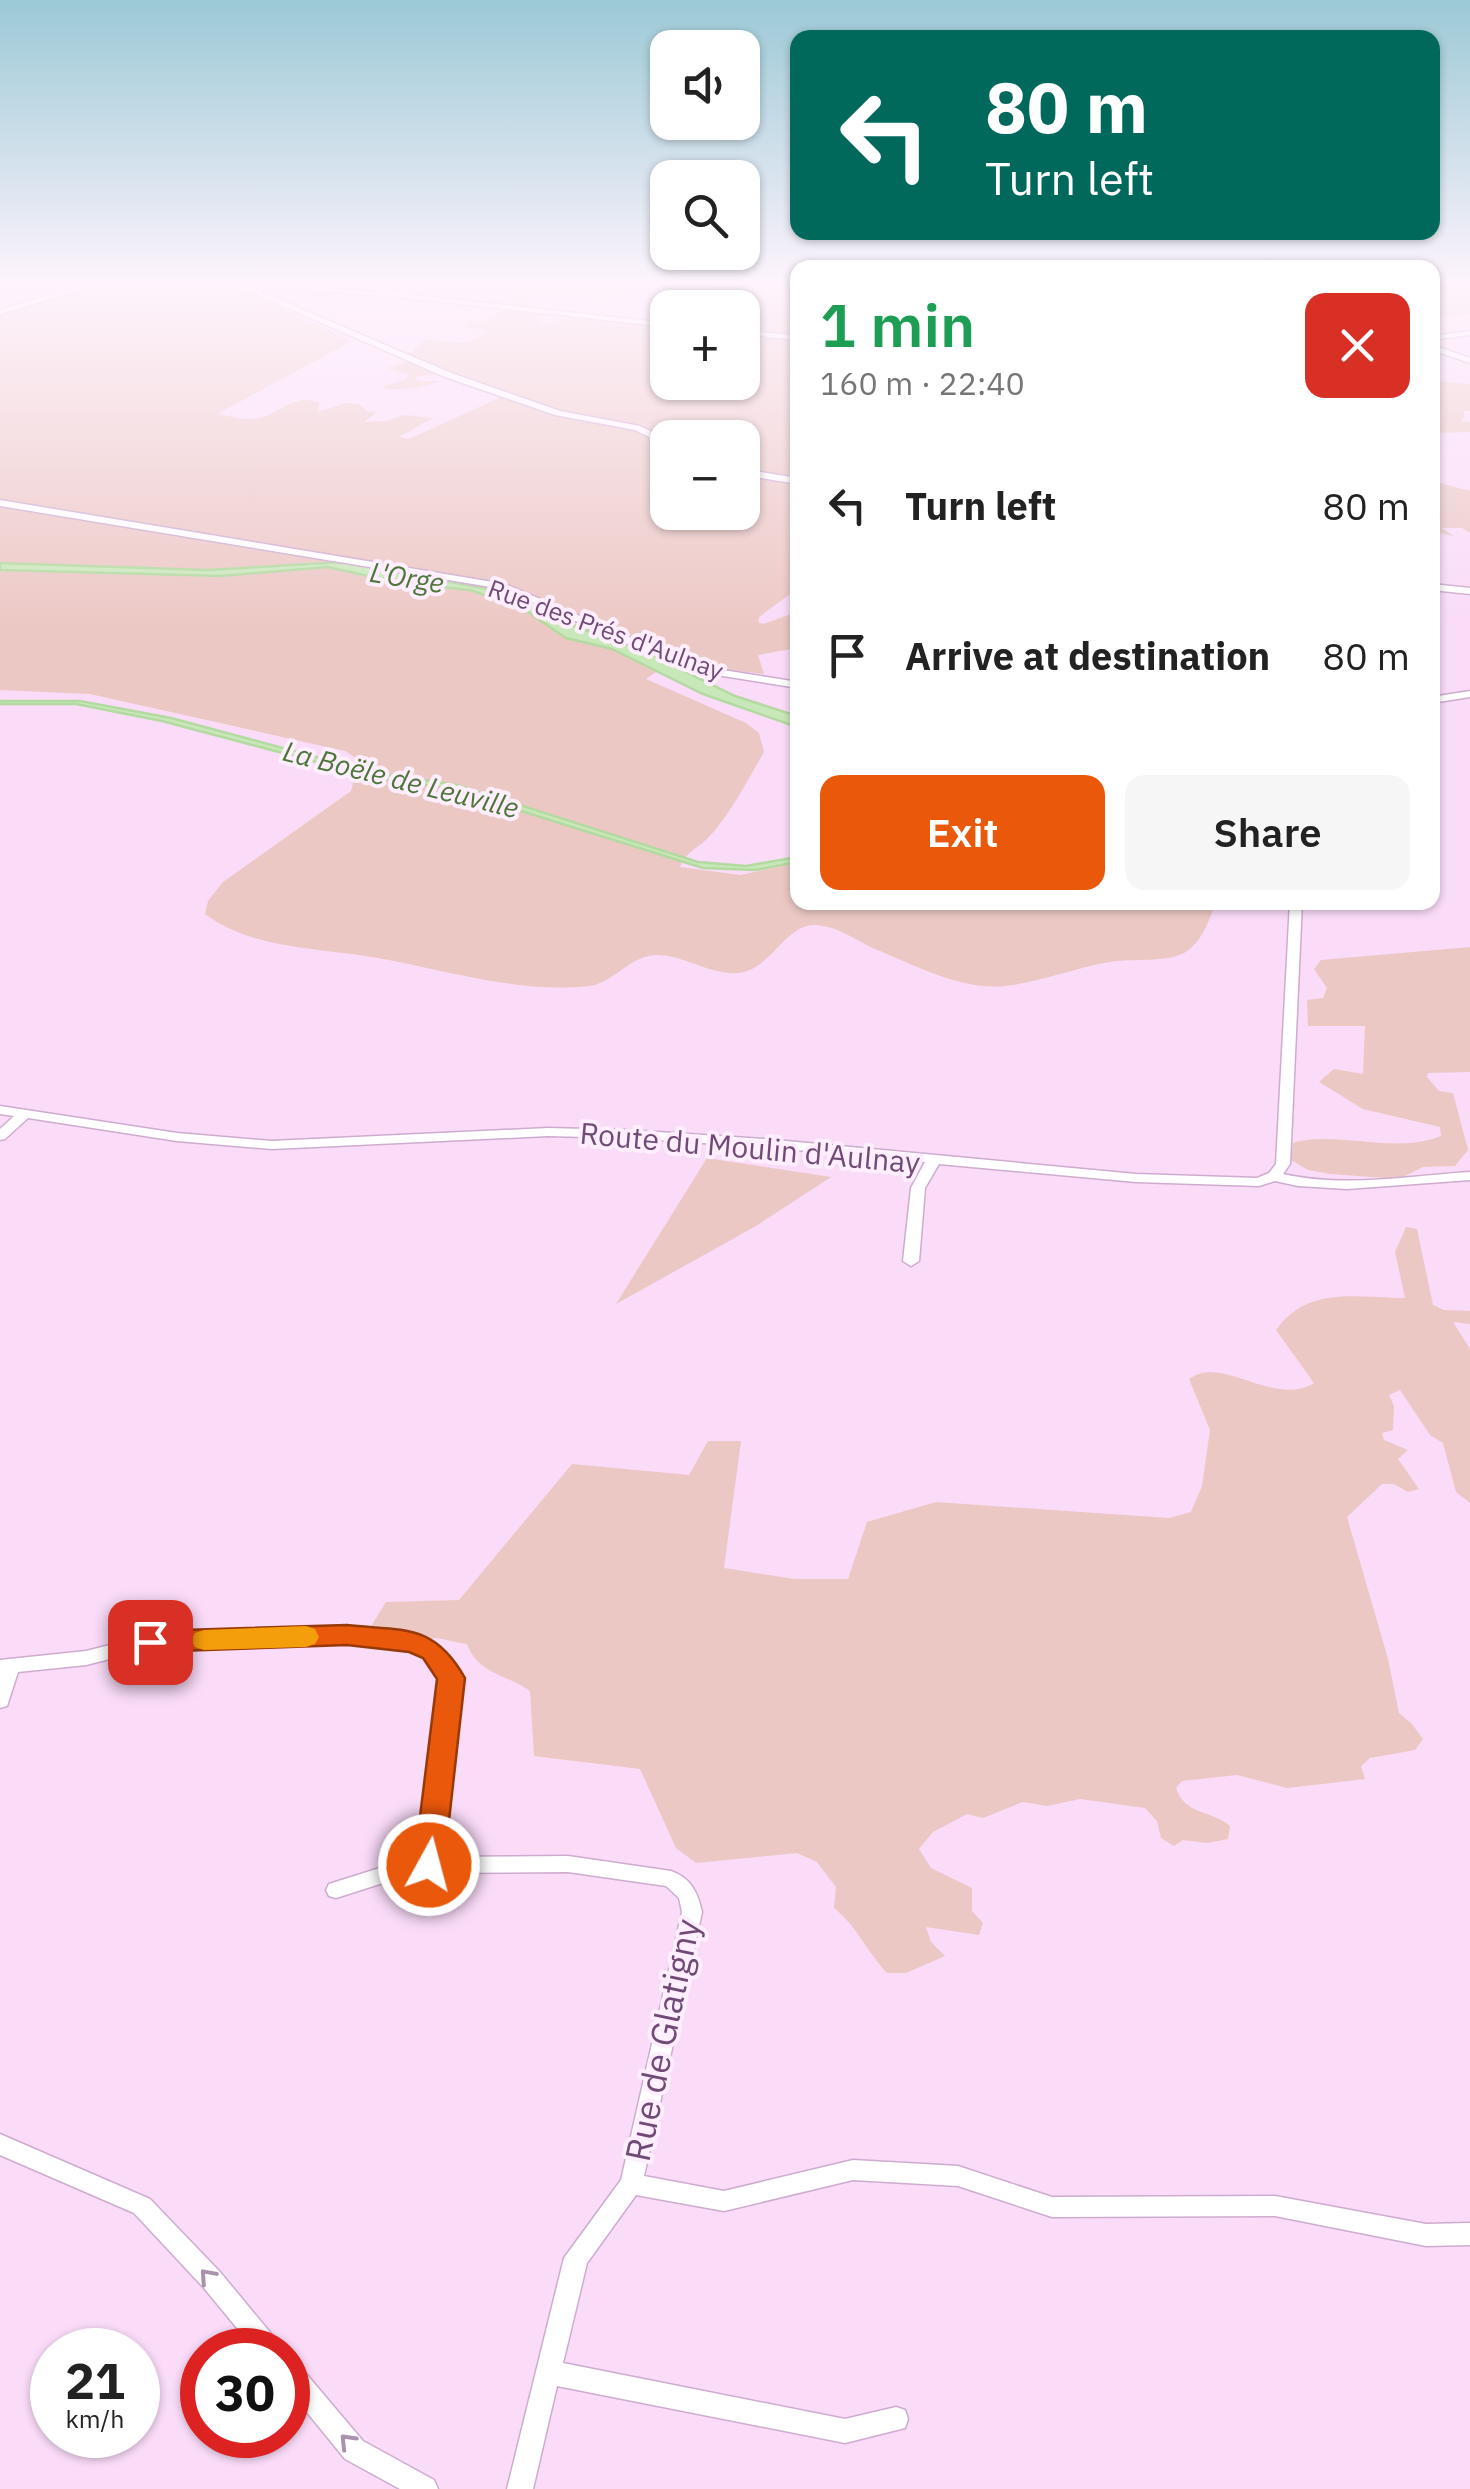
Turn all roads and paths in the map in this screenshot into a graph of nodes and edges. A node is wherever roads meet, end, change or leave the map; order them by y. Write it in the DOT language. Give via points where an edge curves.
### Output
graph roads {
  1 [pos="513,397"];
  2 [pos="650,435"];
  3 [pos="760,475"];
  4 [pos="790,480"];
  5 [pos="0,503"];
  6 [pos="1440,587"];
  7 [pos="1470,591"];
  8 [pos="790,684"];
  9 [pos="1470,694"];
  10 [pos="1440,699"];
  11 [pos="1296,910"];
  12 [pos="0,1110"];
  13 [pos="25,1114"];
  14 [pos="0,1136"];
  15 [pos="933,1161"];
  16 [pos="1274,1176"];
  17 [pos="1470,1176"];
  18 [pos="912,1261"];
  19 [pos="5,1667"];
  20 [pos="0,1701"];
  21 [pos="429,1865"];
  22 [pos="336,1890"];
  23 [pos="0,2144"];
  24 [pos="631,2184"];
  25 [pos="1470,2234"];
  26 [pos="252,2328"];
  27 [pos="548,2372"];
  28 [pos="310,2397"];
  29 [pos="896,2419"];
  30 [pos="425,2489"];
  31 [pos="520,2489"];
  1 -- 2 [label="street"];
  3 -- 4 [label="street"];
  5 -- 8 [label="street, Rue des Prés d'Aulnay" via="505,587 714,672"];
  6 -- 7 [label="street"];
  9 -- 10 [label="street"];
  11 -- 16 [label="street" via="1284,1164"];
  12 -- 13 [label="street, Route du Moulin d'Aulnay"];
  13 -- 14 [label="street"];
  13 -- 15 [label="street, Route du Moulin d'Aulnay" via="272,1145 548,1132 765,1143"];
  15 -- 16 [label="street, Route du Moulin d'Aulnay" via="1240,1183"];
  15 -- 18 [label="street" via="918,1188"];
  16 -- 17 [label="street, Route du Moulin d'Aulnay" via="1298,1184 1372,1184"];
  19 -- 20 [label="street"];
  19 -- 21 [label="street" via="150,1642 347,1635 413,1642 432,1651 451,1678"];
  21 -- 22 [label="street, Rue de Glatigny"];
  21 -- 24 [label="street, Rue de Glatigny" via="568,1864 671,1879 688,1894 692,1912"];
  26 -- 23 [label="street, one-way" via="142,2206"];
  24 -- 25 [label="street" via="724,2201 853,2170 958,2176 1052,2206 1275,2206 1426,2235"];
  24 -- 27 [label="street, Rue de Glatigny" via="576,2258"];
  27 -- 29 [label="street" via="845,2431"];
  27 -- 31 [label="street, Rue de Glatigny"];
  30 -- 28 [label="street, one-way" via="354,2450"];
}
